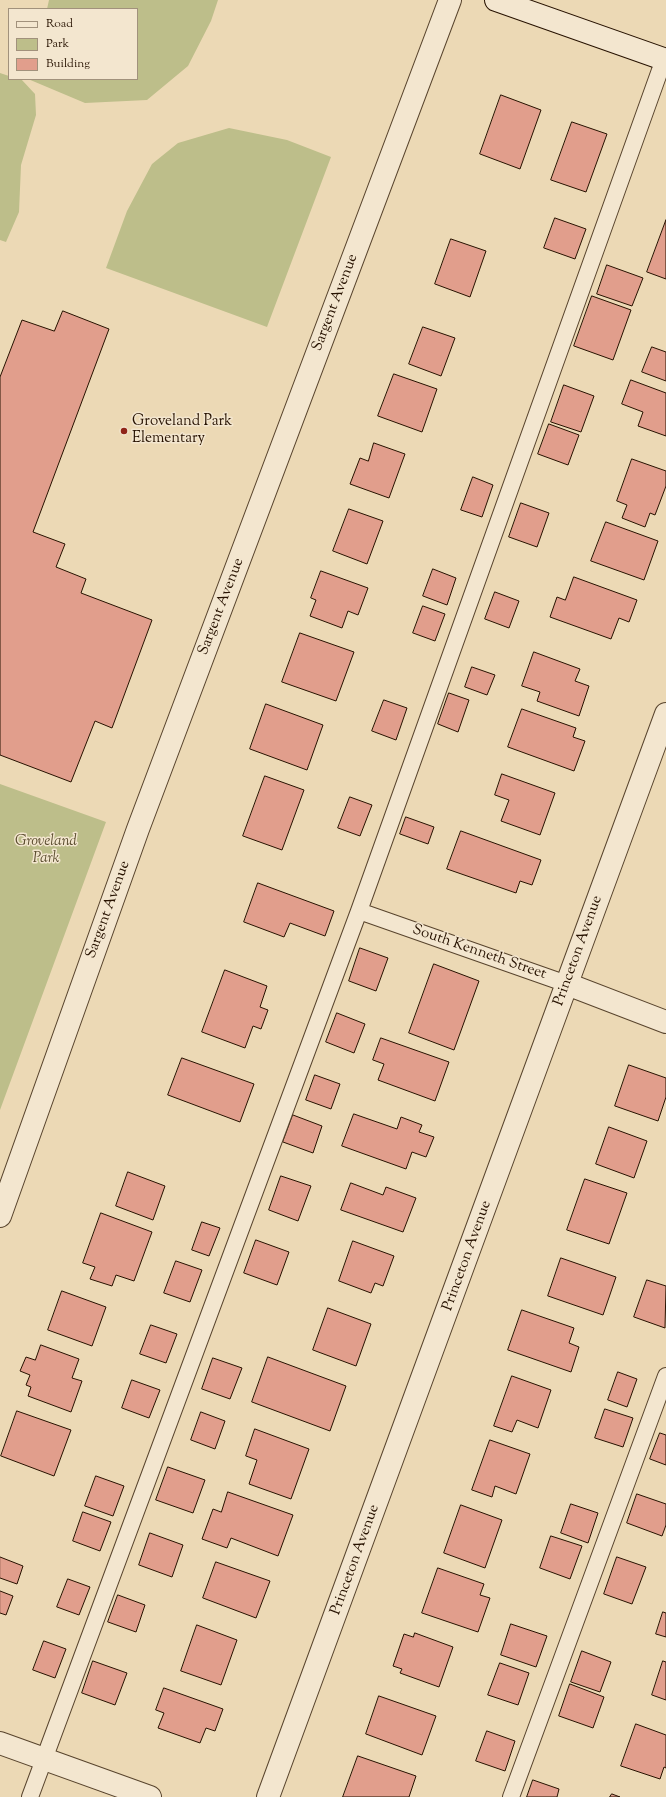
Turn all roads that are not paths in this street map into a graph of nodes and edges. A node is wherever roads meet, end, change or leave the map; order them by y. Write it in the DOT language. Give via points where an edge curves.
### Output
graph roads {
  1 [pos="450,0"];
  2 [pos="496,0"];
  3 [pos="665,59"];
  4 [pos="666,714"];
  5 [pos="359,911"];
  6 [pos="567,984"];
  7 [pos="666,1022"];
  8 [pos="0,1216"];
  9 [pos="666,1376"];
  10 [pos="0,1743"];
  11 [pos="44,1759"];
  12 [pos="30,1797"];
  13 [pos="150,1797"];
  14 [pos="268,1797"];
  15 [pos="511,1797"];
  1 -- 8 [label="street, Sargent Avenue" via="138,829"];
  2 -- 3 [label="street"];
  3 -- 5 [label="lane"];
  4 -- 6 [label="street, Princeton Avenue"];
  5 -- 6 [label="lane, South Kenneth Street"];
  5 -- 11 [label="lane"];
  6 -- 7 [label="street, South Kenneth Street"];
  6 -- 14 [label="street, Princeton Avenue"];
  9 -- 15 [label="lane"];
  10 -- 11 [label="street"];
  11 -- 12 [label="lane"];
  11 -- 13 [label="street"];
}
